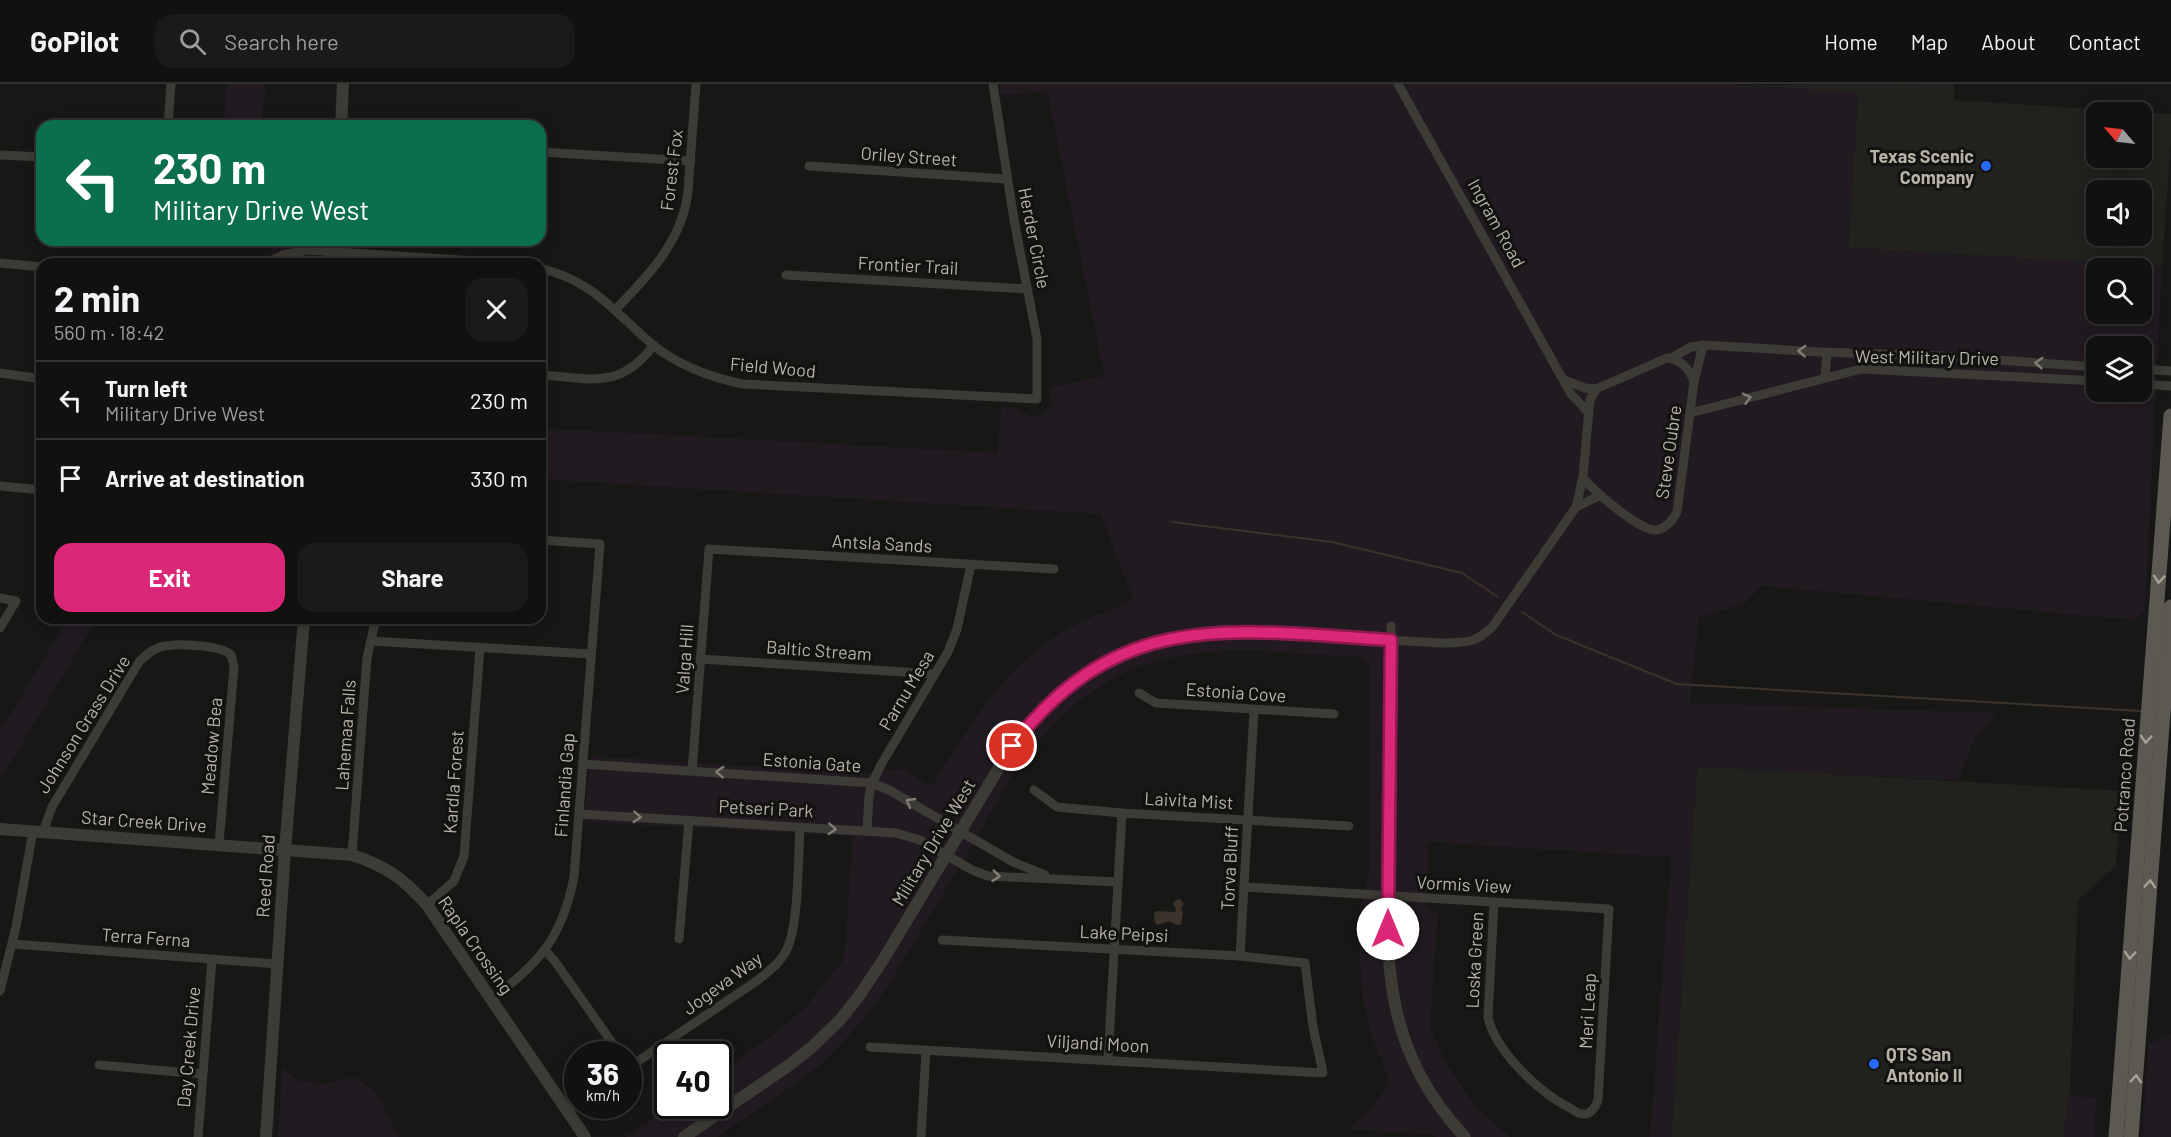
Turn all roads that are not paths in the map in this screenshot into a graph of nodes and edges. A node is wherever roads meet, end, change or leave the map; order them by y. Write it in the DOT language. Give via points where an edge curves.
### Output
graph roads {
  1 [pos="171,84"];
  2 [pos="343,84"];
  3 [pos="696,84"];
  4 [pos="993,84"];
  5 [pos="1398,84"];
  6 [pos="168,120"];
  7 [pos="341,120"];
  8 [pos="546,152"];
  9 [pos="0,155"];
  10 [pos="36,157"];
  11 [pos="690,161"];
  12 [pos="809,166"];
  13 [pos="1007,179"];
  14 [pos="277,258"];
  15 [pos="329,258"];
  16 [pos="0,263"];
  17 [pos="36,266"];
  18 [pos="546,270"];
  19 [pos="786,275"];
  20 [pos="1028,289"];
  21 [pos="616,309"];
  22 [pos="654,345"];
  23 [pos="1703,345"];
  24 [pos="1827,352"];
  25 [pos="1939,356"];
  26 [pos="1671,358"];
  27 [pos="2086,366"];
  28 [pos="2152,370"];
  29 [pos="2171,371"];
  30 [pos="1938,372"];
  31 [pos="0,373"];
  32 [pos="546,375"];
  33 [pos="1825,377"];
  34 [pos="36,378"];
  35 [pos="1564,380"];
  36 [pos="2086,380"];
  37 [pos="1694,382"];
  38 [pos="2152,385"];
  39 [pos="2171,386"];
  40 [pos="1596,389"];
  41 [pos="1037,399"];
  42 [pos="1588,413"];
  43 [pos="1690,413"];
  44 [pos="2171,416"];
  45 [pos="1583,477"];
  46 [pos="0,486"];
  47 [pos="36,489"];
  48 [pos="1601,495"];
  49 [pos="1576,507"];
  50 [pos="546,540"];
  51 [pos="709,549"];
  52 [pos="971,565"];
  53 [pos="1054,569"];
  54 [pos="0,598"];
  55 [pos="2171,608"];
  56 [pos="304,624"];
  57 [pos="375,624"];
  58 [pos="1391,626"];
  59 [pos="0,627"];
  60 [pos="1391,640"];
  61 [pos="371,641"];
  62 [pos="480,648"];
  63 [pos="228,652"];
  64 [pos="590,654"];
  65 [pos="700,659"];
  66 [pos="935,674"];
  67 [pos="1138,693"];
  68 [pos="1254,710"];
  69 [pos="1334,714"];
  70 [pos="583,764"];
  71 [pos="692,771"];
  72 [pos="872,783"];
  73 [pos="1034,790"];
  74 [pos="1122,813"];
  75 [pos="579,814"];
  76 [pos="1248,819"];
  77 [pos="689,820"];
  78 [pos="1349,826"];
  79 [pos="800,827"];
  80 [pos="0,829"];
  81 [pos="867,831"];
  82 [pos="961,831"];
  83 [pos="38,832"];
  84 [pos="219,844"];
  85 [pos="285,850"];
  86 [pos="352,855"];
  87 [pos="946,855"];
  88 [pos="1052,878"];
  89 [pos="1118,882"];
  90 [pos="1245,887"];
  91 [pos="1388,896"];
  92 [pos="1494,902"];
  93 [pos="427,904"];
  94 [pos="1609,909"];
  95 [pos="679,939"];
  96 [pos="942,940"];
  97 [pos="13,944"];
  98 [pos="1114,950"];
  99 [pos="544,951"];
  100 [pos="1240,956"];
  101 [pos="212,959"];
  102 [pos="277,964"];
  103 [pos="0,991"];
  104 [pos="491,999"];
  105 [pos="611,1041"];
  106 [pos="870,1047"];
  107 [pos="926,1050"];
  108 [pos="642,1058"];
  109 [pos="1108,1059"];
  110 [pos="99,1065"];
  111 [pos="1323,1073"];
  112 [pos="202,1074"];
  113 [pos="564,1107"];
  114 [pos="1589,1112"];
  115 [pos="573,1119"];
  116 [pos="198,1137"];
  117 [pos="266,1137"];
  118 [pos="585,1137"];
  119 [pos="684,1137"];
  120 [pos="921,1137"];
  121 [pos="1465,1137"];
  122 [pos="2116,1137"];
  123 [pos="2131,1137"];
  1 -- 6 [label="street"];
  2 -- 7 [label="street"];
  3 -- 11 [label="street, Forest Fox"];
  4 -- 13 [label="street, Herder Circle"];
  5 -- 35 [label="street, Ingram Road"];
  8 -- 11 [label="street"];
  9 -- 10 [label="street"];
  11 -- 21 [label="street, Forest Fox" via="686,206 676,234 664,254"];
  12 -- 13 [label="street, Oriley Street"];
  13 -- 20 [label="street, Herder Circle"];
  14 -- 15 [label="street" via="307,250"];
  16 -- 17 [label="street"];
  18 -- 21 [label="street, Field Wood" via="587,287"];
  19 -- 20 [label="street, Frontier Trail"];
  20 -- 41 [label="street, Herder Circle" via="1038,339"];
  21 -- 22 [label="street, Field Wood"];
  22 -- 32 [label="street" via="638,364 617,377"];
  22 -- 41 [label="street, Field Wood" via="687,367 742,384"];
  24 -- 23 [label="street, West Military Drive, one-way"];
  23 -- 26 [label="street" via="1690,347"];
  23 -- 37 [label="street"];
  24 -- 25 [label="street, West Military Drive"];
  24 -- 33 [label="street"];
  27 -- 25 [label="street, West Military Drive, one-way"];
  25 -- 30 [label="street"];
  26 -- 37 [label="street, Steve Oubre" via="1686,368"];
  26 -- 40 [label="street"];
  28 -- 29 [label="street"];
  30 -- 33 [label="street, West Military Drive" via="1861,369"];
  30 -- 36 [label="street, West Military Drive"];
  31 -- 34 [label="street"];
  43 -- 33 [label="street, West Military Drive, one-way"];
  35 -- 40 [label="street"];
  35 -- 42 [label="street, Ingram Road"];
  37 -- 43 [label="street, Steve Oubre"];
  38 -- 39 [label="street"];
  40 -- 42 [label="street"];
  42 -- 45 [label="street"];
  43 -- 48 [label="street, Steve Oubre" via="1673,519 1658,530 1650,530"];
  44 -- 122 [label="main road, Potranco Road, one-way"];
  45 -- 48 [label="street, Steve Oubre"];
  45 -- 49 [label="street"];
  46 -- 47 [label="street"];
  48 -- 49 [label="street"];
  49 -- 60 [label="street" via="1484,634 1461,642"];
  50 -- 64 [label="street, Finlandia Gap" via="600,544"];
  51 -- 52 [label="street, Antsla Sands"];
  51 -- 65 [label="street, Valga Hill"];
  52 -- 53 [label="street, Antsla Sands"];
  52 -- 66 [label="street, Parnu Mesa" via="957,629"];
  54 -- 59 [label="street" via="16,601"];
  123 -- 55 [label="main road, Potranco Road, one-way"];
  56 -- 85 [label="street, Reed Road"];
  57 -- 61 [label="street, Lahemaa Falls"];
  58 -- 60 [label="street"];
  60 -- 82 [label="street, Military Drive West" via="1211,632 1158,641 1124,653 1087,673 1043,708 1012,746"];
  60 -- 91 [label="street"];
  61 -- 62 [label="street"];
  61 -- 86 [label="street, Lahemaa Falls"];
  62 -- 64 [label="street"];
  62 -- 93 [label="street, Kardla Forest" via="464,856 454,881"];
  63 -- 83 [label="street, Johnson Grass Drive" via="218,648 165,646 147,654"];
  63 -- 84 [label="street, Meadow Bea" via="234,668"];
  64 -- 70 [label="street, Finlandia Gap"];
  65 -- 66 [label="street, Baltic Stream"];
  65 -- 71 [label="street, Valga Hill"];
  66 -- 72 [label="street, Parnu Mesa"];
  67 -- 68 [label="street, Estonia Cove" via="1156,703"];
  68 -- 69 [label="street, Estonia Cove"];
  68 -- 76 [label="street, Torva Bluff"];
  70 -- 71 [label="street, Estonia Gate"];
  70 -- 75 [label="street, Finlandia Gap"];
  72 -- 71 [label="street, Estonia Gate, one-way"];
  72 -- 81 [label="street, Parnu Mesa"];
  82 -- 72 [label="street, Estonia Gate, one-way"];
  73 -- 74 [label="street, Laivita Mist" via="1057,807"];
  74 -- 76 [label="street, Laivita Mist"];
  74 -- 89 [label="street"];
  75 -- 77 [label="street, Petseri Park, one-way"];
  75 -- 99 [label="street, Finlandia Gap" via="570,897 565,915"];
  76 -- 78 [label="street, Laivita Mist"];
  76 -- 90 [label="street, Torva Bluff"];
  77 -- 79 [label="street, Petseri Park"];
  77 -- 95 [label="street"];
  79 -- 81 [label="street, Petseri Park, one-way"];
  79 -- 108 [label="street, Jogeva Way" via="793,928 787,949 758,980"];
  80 -- 83 [label="street, Star Creek Drive"];
  81 -- 87 [label="street, Petseri Park" via="920,840"];
  82 -- 87 [label="street, Military Drive West"];
  82 -- 88 [label="street, Estonia Gate" via="1013,862"];
  83 -- 84 [label="street, Star Creek Drive"];
  83 -- 97 [label="street, Johnson Grass Drive"];
  84 -- 85 [label="street, Star Creek Drive"];
  85 -- 86 [label="street, Rapla Crossing"];
  85 -- 102 [label="street, Reed Road"];
  86 -- 93 [label="street, Rapla Crossing" via="395,874"];
  87 -- 88 [label="street, Estonia Gate, one-way" via="988,876"];
  87 -- 119 [label="street, Military Drive West" via="883,960 840,1020 788,1066"];
  88 -- 89 [label="street, Estonia Gate"];
  89 -- 98 [label="street"];
  90 -- 91 [label="street, Vormis View"];
  90 -- 100 [label="street, Torva Bluff"];
  91 -- 92 [label="street, Vormis View"];
  91 -- 121 [label="street" via="1388,962 1400,1027 1422,1079 1447,1119"];
  92 -- 94 [label="street, Vormis View"];
  92 -- 114 [label="street, Loska Green" via="1490,1028 1545,1093 1576,1112"];
  93 -- 104 [label="street, Rapla Crossing"];
  94 -- 114 [label="street, Meri Leap" via="1598,1100"];
  96 -- 98 [label="street, Lake Peipsi"];
  97 -- 101 [label="street, Terra Ferna"];
  97 -- 103 [label="street, Johnson Grass Drive"];
  98 -- 100 [label="street, Lake Peipsi"];
  98 -- 109 [label="street"];
  99 -- 104 [label="street, Finlandia Gap" via="518,979"];
  99 -- 105 [label="street"];
  100 -- 111 [label="street, Lake Peipsi" via="1305,963"];
  101 -- 102 [label="street, Terra Ferna"];
  101 -- 112 [label="street, Day Creek Drive"];
  102 -- 117 [label="street, Reed Road"];
  104 -- 113 [label="street, Rapla Crossing"];
  106 -- 107 [label="street, Viljandi Moon"];
  107 -- 109 [label="street, Viljandi Moon"];
  107 -- 120 [label="street"];
  109 -- 111 [label="street, Viljandi Moon"];
  110 -- 112 [label="street"];
  112 -- 116 [label="street, Day Creek Drive"];
  115 -- 118 [label="street, Rapla Crossing"];
}
